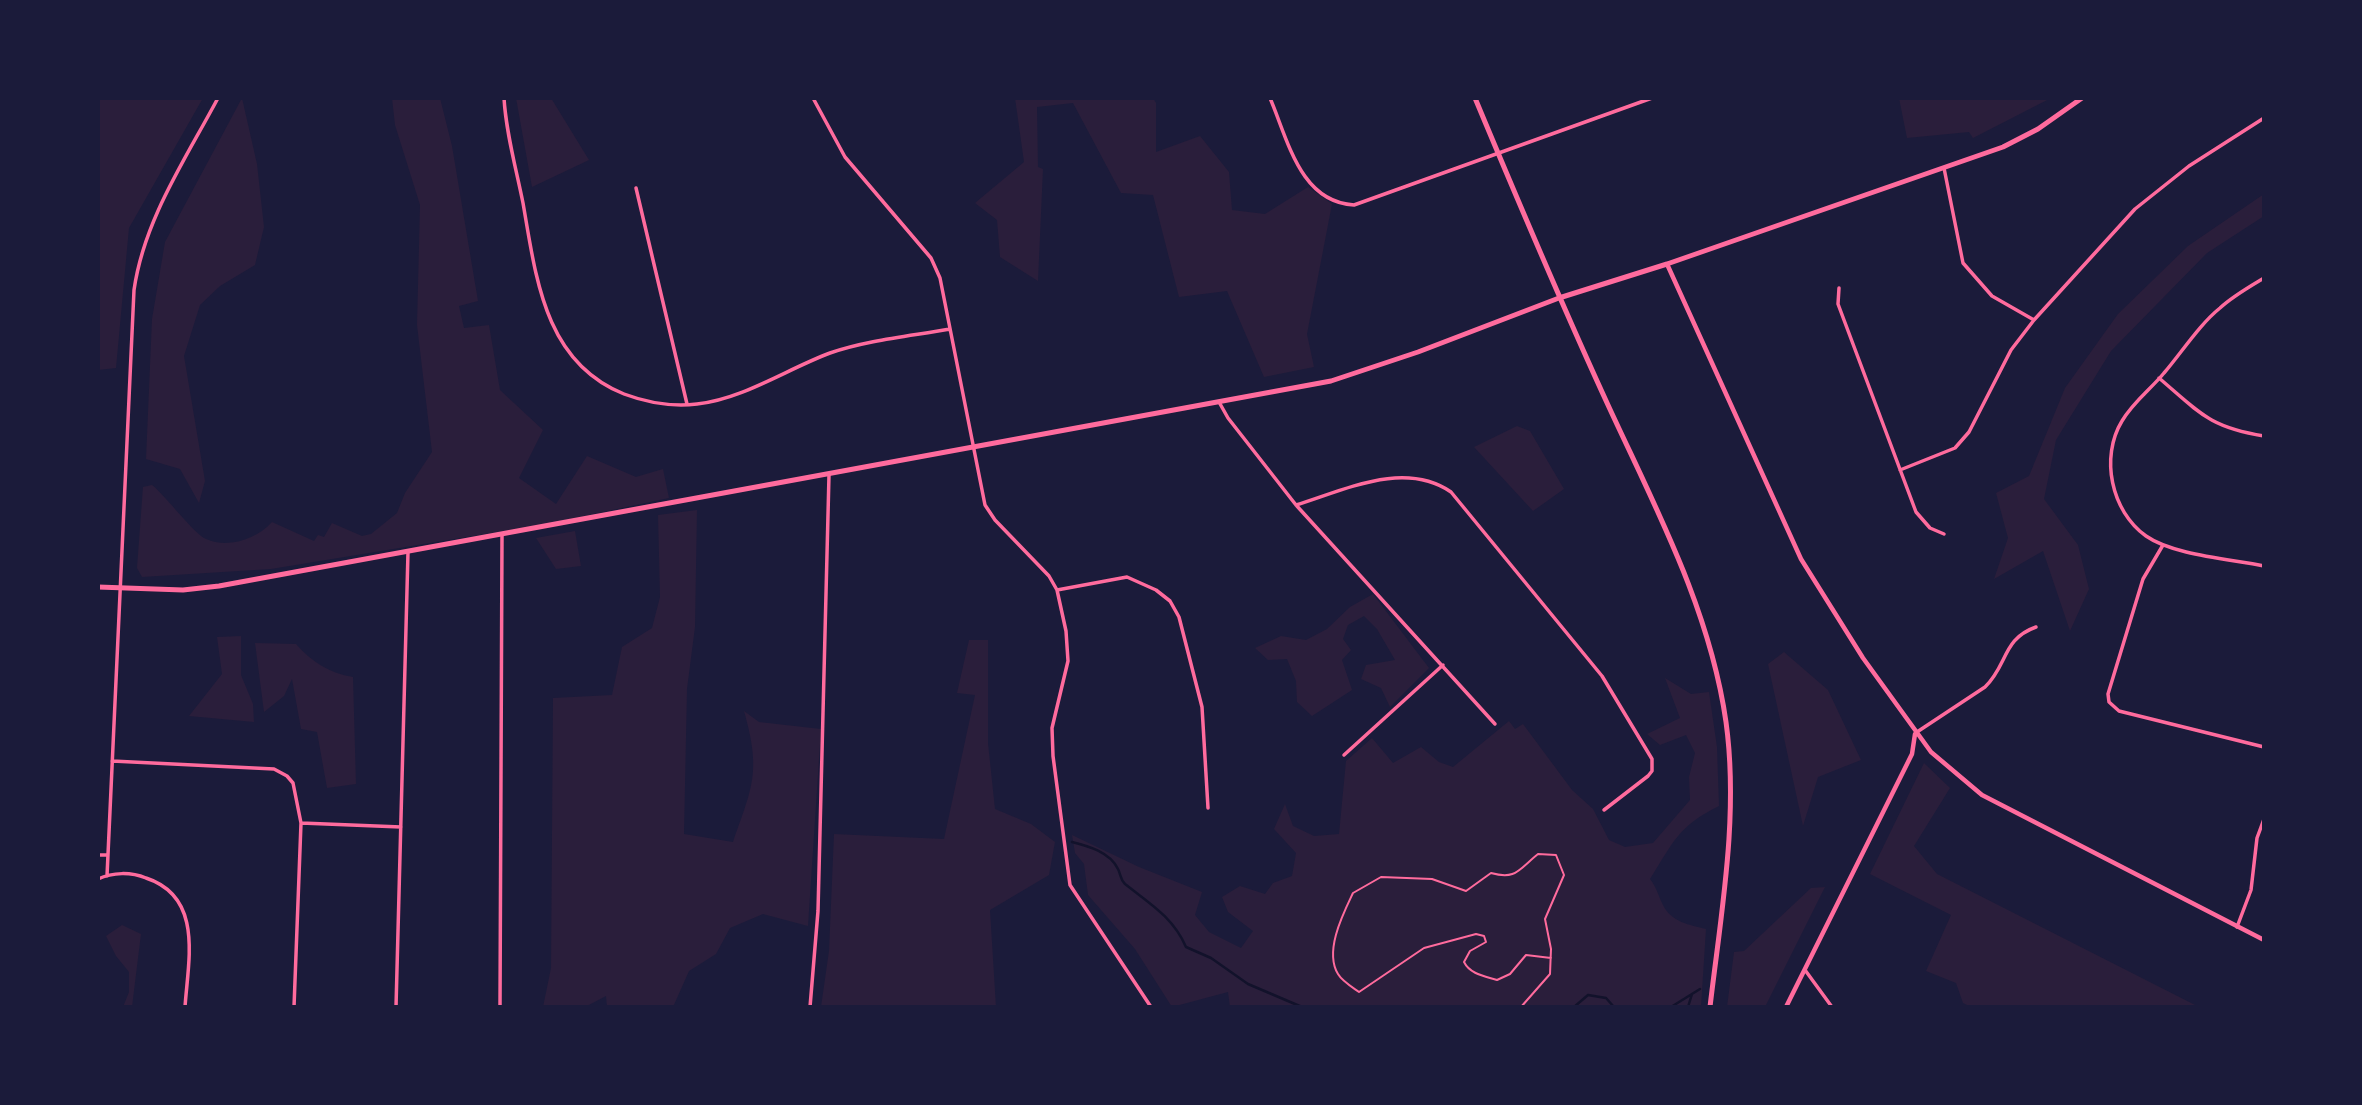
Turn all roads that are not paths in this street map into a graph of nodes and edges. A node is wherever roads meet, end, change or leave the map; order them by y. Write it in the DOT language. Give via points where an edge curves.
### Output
graph roads {
  1 [pos="219,98"];
  2 [pos="504,98"];
  3 [pos="813,98"];
  4 [pos="1270,98"];
  5 [pos="1475,98"];
  6 [pos="1652,98"];
  7 [pos="2082,98"];
  8 [pos="2264,119"];
  9 [pos="1498,153"];
  10 [pos="1944,168"];
  11 [pos="636,188"];
  12 [pos="1668,264"];
  13 [pos="2264,278"];
  14 [pos="1839,288"];
  15 [pos="1559,298"];
  16 [pos="2034,320"];
  17 [pos="950,329"];
  18 [pos="2159,378"];
  19 [pos="1219,402"];
  20 [pos="688,405"];
  21 [pos="2264,436"];
  22 [pos="972,446"];
  23 [pos="1900,470"];
  24 [pos="829,472"];
  25 [pos="1296,505"];
  26 [pos="1944,534"];
  27 [pos="502,536"];
  28 [pos="2163,545"];
  29 [pos="408,550"];
  30 [pos="2264,566"];
  31 [pos="98,587"];
  32 [pos="119,588"];
  33 [pos="1057,590"];
  34 [pos="2036,626"];
  35 [pos="1443,665"];
  36 [pos="1495,724"];
  37 [pos="1915,733"];
  38 [pos="2264,747"];
  39 [pos="1344,755"];
  40 [pos="111,761"];
  41 [pos="1208,808"];
  42 [pos="1604,810"];
  43 [pos="2264,819"];
  44 [pos="301,823"];
  45 [pos="401,827"];
  46 [pos="98,855"];
  47 [pos="107,855"];
  48 [pos="107,876"];
  49 [pos="98,879"];
  50 [pos="2238,927"];
  51 [pos="2264,940"];
  52 [pos="1805,970"];
  53 [pos="185,1007"];
  54 [pos="294,1007"];
  55 [pos="396,1007"];
  56 [pos="500,1007"];
  57 [pos="810,1007"];
  58 [pos="1152,1007"];
  59 [pos="1710,1007"];
  60 [pos="1786,1007"];
  61 [pos="1832,1007"];
  1 -- 32 [label="street" via="152,222 138,261"];
  2 -- 20 [label="street" via="539,289 559,341 576,362 614,390 641,400"];
  3 -- 17 [label="street" via="845,157 931,258 940,278"];
  4 -- 9 [label="street" via="1309,185 1343,205 1368,203"];
  5 -- 9 [label="main road"];
  6 -- 9 [label="street"];
  7 -- 10 [label="main road" via="2003,147"];
  8 -- 16 [label="street" via="2160,186 2105,238"];
  9 -- 15 [label="main road"];
  10 -- 12 [label="main road"];
  10 -- 16 [label="street" via="1963,263 1992,296"];
  11 -- 20 [label="street"];
  12 -- 15 [label="main road"];
  12 -- 37 [label="street" via="1801,559"];
  13 -- 18 [label="street" via="2217,310"];
  14 -- 23 [label="street" via="1838,304"];
  15 -- 19 [label="main road" via="1331,381"];
  15 -- 59 [label="main road" via="1690,585 1720,685 1731,806"];
  16 -- 23 [label="street" via="2002,366 1969,432 1955,448"];
  17 -- 20 [label="street" via="833,352 725,398"];
  17 -- 22 [label="street"];
  18 -- 21 [label="street" via="2212,422"];
  18 -- 28 [label="street" via="2121,422 2110,463 2114,488 2129,519"];
  19 -- 22 [label="main road"];
  19 -- 25 [label="street"];
  22 -- 24 [label="main road"];
  22 -- 33 [label="street" via="990,513"];
  23 -- 26 [label="street" via="1916,512 1930,528"];
  24 -- 27 [label="main road"];
  24 -- 57 [label="street" via="818,911"];
  25 -- 35 [label="street"];
  25 -- 42 [label="street" via="1404,476 1427,478 1451,492 1602,676 1652,759 1648,776"];
  27 -- 29 [label="main road"];
  27 -- 56 [label="street"];
  28 -- 30 [label="street"];
  28 -- 38 [label="street" via="2143,579 2109,702 2119,711"];
  29 -- 32 [label="main road" via="219,586"];
  29 -- 45 [label="street"];
  31 -- 32 [label="main road"];
  32 -- 40 [label="street"];
  33 -- 41 [label="street" via="1127,577 1170,601 1179,617 1202,707"];
  33 -- 58 [label="street" via="1068,660 1052,728 1053,756 1070,885"];
  34 -- 37 [label="street" via="2012,641 1985,687"];
  35 -- 36 [label="street"];
  35 -- 39 [label="street"];
  37 -- 50 [label="street" via="1982,795"];
  37 -- 52 [label="street" via="1913,754"];
  40 -- 44 [label="street" via="274,769 293,783"];
  40 -- 47 [label="street"];
  43 -- 50 [label="street" via="2251,890"];
  44 -- 45 [label="street"];
  44 -- 54 [label="street"];
  45 -- 55 [label="street"];
  46 -- 47 [label="street"];
  47 -- 48 [label="street"];
  48 -- 49 [label="street"];
  48 -- 53 [label="street" via="132,874 152,880 182,906 190,939"];
  50 -- 51 [label="street"];
  52 -- 60 [label="street"];
  52 -- 61 [label="street"];
}
